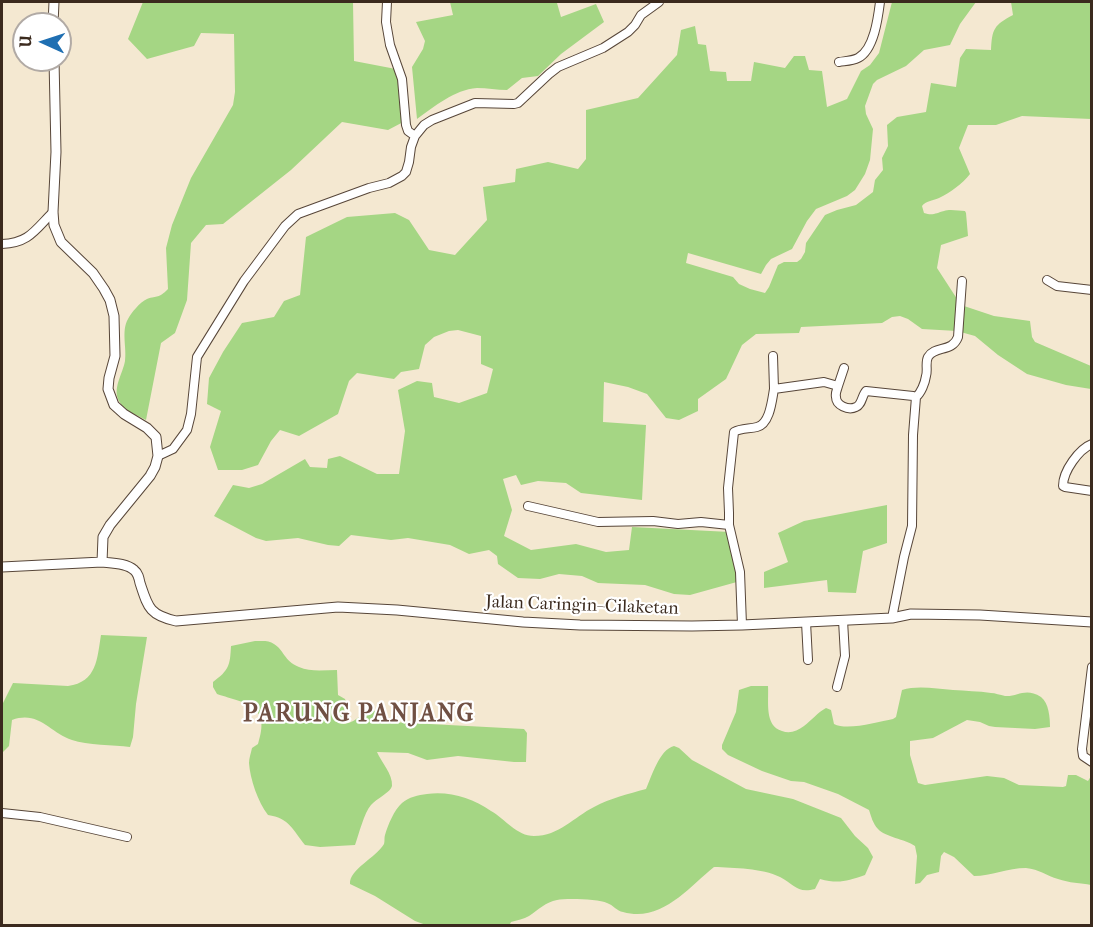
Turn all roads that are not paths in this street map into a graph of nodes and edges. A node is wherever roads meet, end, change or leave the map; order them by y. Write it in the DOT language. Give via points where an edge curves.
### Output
graph roads {
  1 [pos="387,2"];
  2 [pos="659,2"];
  3 [pos="880,2"];
  4 [pos="839,62"];
  5 [pos="54,72"];
  6 [pos="415,136"];
  7 [pos="53,212"];
  8 [pos="2,244"];
  9 [pos="962,280"];
  10 [pos="1047,280"];
  11 [pos="1092,290"];
  12 [pos="773,356"];
  13 [pos="844,368"];
  14 [pos="838,386"];
  15 [pos="774,389"];
  16 [pos="916,398"];
  17 [pos="1092,444"];
  18 [pos="158,456"];
  19 [pos="1092,491"];
  20 [pos="528,506"];
  21 [pos="729,525"];
  22 [pos="102,562"];
  23 [pos="2,567"];
  24 [pos="892,618"];
  25 [pos="843,620"];
  26 [pos="806,622"];
  27 [pos="1092,622"];
  28 [pos="742,626"];
  29 [pos="808,660"];
  30 [pos="1092,667"];
  31 [pos="837,687"];
  32 [pos="1092,762"];
  33 [pos="2,813"];
  34 [pos="127,837"];
  1 -- 6 [label="street" via="386,22 402,79 406,125"];
  2 -- 6 [label="street" via="641,15 628,32 558,68 518,103 468,105 432,120"];
  3 -- 4 [label="street" via="873,35 864,54"];
  5 -- 7 [label="street"];
  6 -- 18 [label="street" via="402,176 297,214 285,226 244,281 197,357 187,430 173,449"];
  7 -- 8 [label="street" via="30,236 20,242"];
  7 -- 18 [label="street" via="61,242 93,273 110,300 115,356 108,389 114,405 156,437"];
  9 -- 16 [label="street" via="958,337 950,347 930,354"];
  10 -- 11 [label="street" via="1057,286"];
  12 -- 15 [label="street"];
  13 -- 14 [label="street"];
  14 -- 15 [label="street" via="824,382"];
  14 -- 16 [label="street" via="836,396 843,407 855,408 866,391"];
  15 -- 21 [label="street" via="764,424 734,432"];
  16 -- 24 [label="street" via="912,526"];
  17 -- 19 [label="street" via="1080,450 1063,479 1065,487"];
  18 -- 22 [label="street" via="150,476 103,537"];
  20 -- 21 [label="street" via="598,522"];
  21 -- 28 [label="street" via="740,572"];
  22 -- 23 [label="street"];
  22 -- 28 [label="street, Jalan Caringin–Cilaketan" via="133,568 151,611 176,621 338,607 523,622"];
  24 -- 25 [label="street, Jalan Caringin–Cilaketan"];
  24 -- 27 [label="street, Jalan Caringin–Cilaketan" via="911,614 980,615"];
  25 -- 26 [label="street, Jalan Caringin–Cilaketan"];
  25 -- 31 [label="street" via="845,656"];
  26 -- 28 [label="street, Jalan Caringin–Cilaketan"];
  26 -- 29 [label="street"];
  30 -- 32 [label="street" via="1082,749 1083,756"];
  33 -- 34 [label="street" via="40,817"];
}
